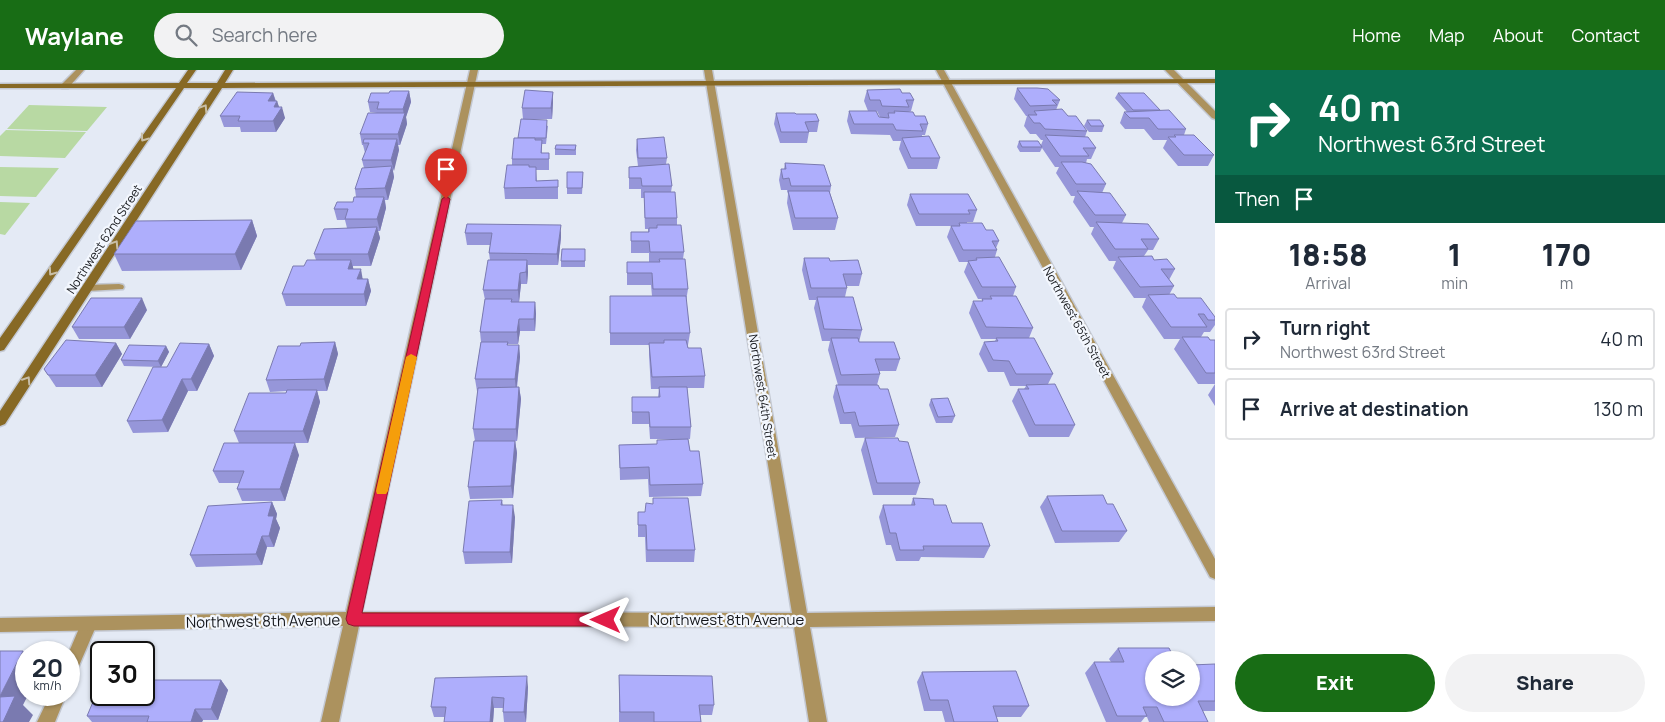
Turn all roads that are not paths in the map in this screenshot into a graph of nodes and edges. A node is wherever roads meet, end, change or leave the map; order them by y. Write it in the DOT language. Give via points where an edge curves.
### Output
graph roads {
  1 [pos="80,70"];
  2 [pos="192,70"];
  3 [pos="229,70"];
  4 [pos="474,70"];
  5 [pos="940,70"];
  6 [pos="1169,70"];
  7 [pos="710,76"];
  8 [pos="1180,81"];
  9 [pos="1215,81"];
  10 [pos="947,83"];
  11 [pos="471,84"];
  12 [pos="0,86"];
  13 [pos="66,86"];
  14 [pos="180,86"];
  15 [pos="218,86"];
  16 [pos="1215,116"];
  17 [pos="119,287"];
  18 [pos="87,288"];
  19 [pos="0,348"];
  20 [pos="0,421"];
  21 [pos="1215,573"];
  22 [pos="1215,614"];
  23 [pos="354,619"];
  24 [pos="800,620"];
  25 [pos="89,624"];
  26 [pos="0,625"];
  27 [pos="80,645"];
  28 [pos="53,706"];
  29 [pos="46,722"];
  30 [pos="330,722"];
  31 [pos="818,722"];
  1 -- 13 [label="street"];
  2 -- 14 [label="street, Northwest 62nd Street"];
  3 -- 15 [label="street, Northwest 62nd Street"];
  4 -- 11 [label="street"];
  5 -- 10 [label="street, Northwest 65th Street"];
  6 -- 8 [label="street"];
  7 -- 10 [label="street"];
  7 -- 11 [label="street"];
  7 -- 24 [label="street, Northwest 64th Street"];
  8 -- 9 [label="street"];
  8 -- 10 [label="street"];
  8 -- 16 [label="street"];
  10 -- 21 [label="street, Northwest 65th Street"];
  11 -- 15 [label="street"];
  11 -- 23 [label="street"];
  12 -- 13 [label="street"];
  13 -- 14 [label="street"];
  14 -- 15 [label="street"];
  14 -- 19 [label="street, Northwest 62nd Street, one-way"];
  18 -- 15 [label="street, Northwest 62nd Street, one-way"];
  17 -- 18 [label="street"];
  20 -- 18 [label="street, Northwest 62nd Street, one-way"];
  22 -- 24 [label="street, Northwest 8th Avenue"];
  23 -- 24 [label="street, Northwest 8th Avenue"];
  23 -- 25 [label="street, Northwest 8th Avenue"];
  23 -- 30 [label="street"];
  24 -- 31 [label="street, Northwest 64th Street"];
  25 -- 26 [label="street, Northwest 8th Avenue"];
  25 -- 27 [label="street"];
  28 -- 29 [label="street"];
}
